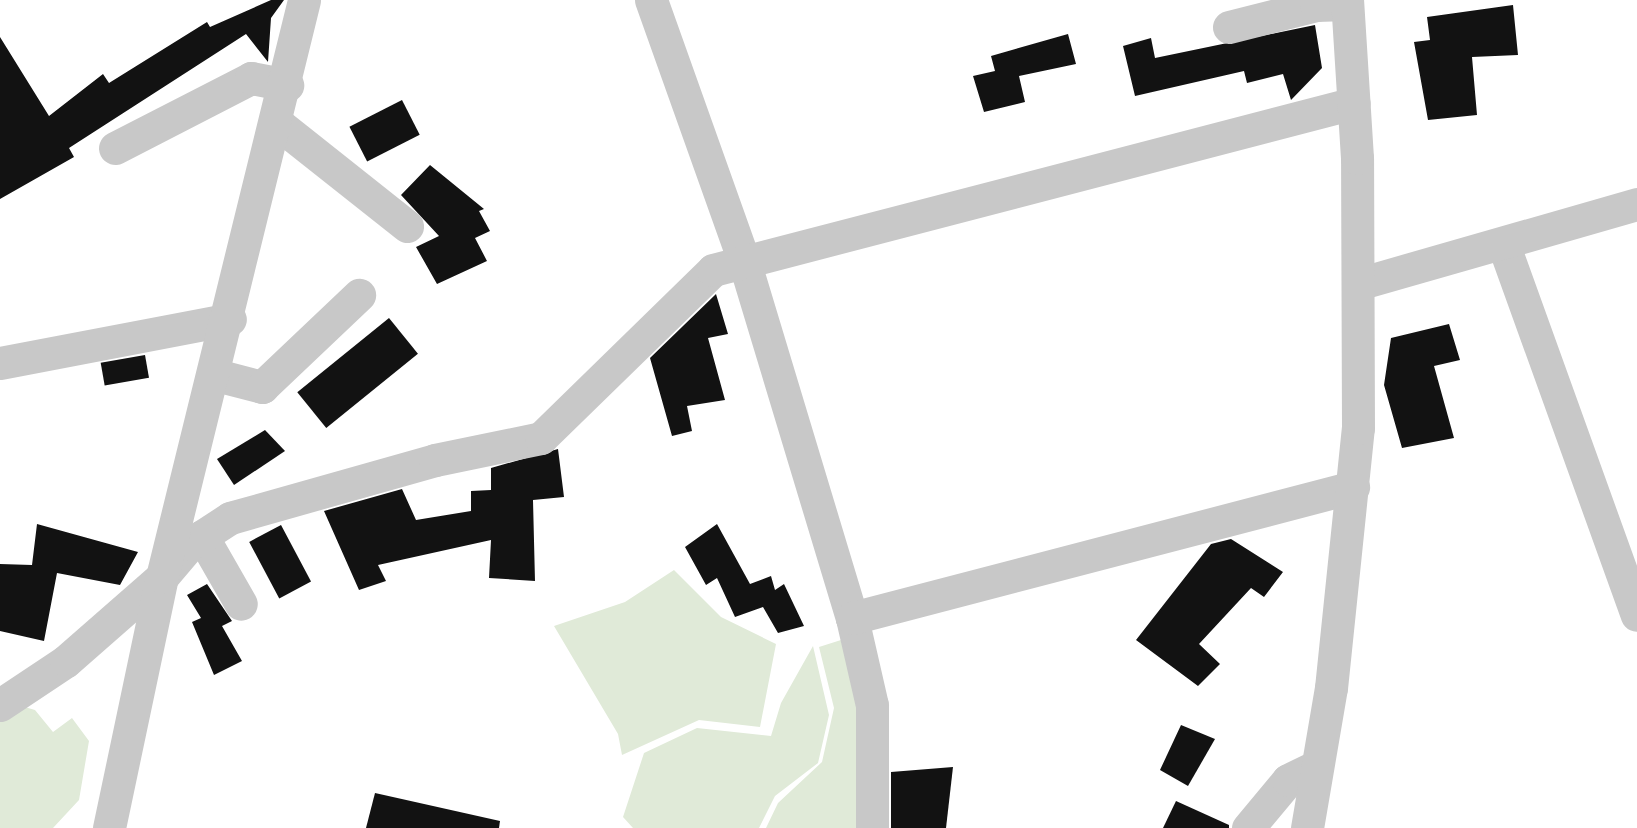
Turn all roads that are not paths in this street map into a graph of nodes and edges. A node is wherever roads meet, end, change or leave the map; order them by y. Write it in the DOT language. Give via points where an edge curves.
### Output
graph roads {
  1 [pos="304,0"];
  2 [pos="651,0"];
  3 [pos="1347,2"];
  4 [pos="1229,27"];
  5 [pos="287,85"];
  6 [pos="1354,103"];
  7 [pos="277,123"];
  8 [pos="115,148"];
  9 [pos="1637,204"];
  10 [pos="407,226"];
  11 [pos="1504,246"];
  12 [pos="744,264"];
  13 [pos="1358,284"];
  14 [pos="359,295"];
  15 [pos="230,319"];
  16 [pos="0,363"];
  17 [pos="216,375"];
  18 [pos="1353,487"];
  19 [pos="202,536"];
  20 [pos="162,578"];
  21 [pos="241,604"];
  22 [pos="1637,615"];
  23 [pos="852,618"];
  24 [pos="0,705"];
  25 [pos="1317,766"];
  26 [pos="109,828"];
  27 [pos="872,828"];
  28 [pos="1248,828"];
  29 [pos="1307,828"];
  1 -- 5 [label="street"];
  2 -- 12 [label="street"];
  3 -- 4 [label="street"];
  3 -- 6 [label="street"];
  5 -- 7 [label="street"];
  5 -- 8 [label="street" via="251,78"];
  6 -- 12 [label="street"];
  6 -- 13 [label="street"];
  7 -- 10 [label="street"];
  7 -- 15 [label="street"];
  9 -- 11 [label="street"];
  11 -- 13 [label="street"];
  11 -- 22 [label="street"];
  12 -- 19 [label="street" via="694,282 541,438 435,460 230,519"];
  12 -- 23 [label="street"];
  13 -- 18 [label="street"];
  14 -- 17 [label="street" via="262,387"];
  15 -- 16 [label="street"];
  15 -- 17 [label="street"];
  17 -- 20 [label="street"];
  18 -- 23 [label="street"];
  18 -- 25 [label="street"];
  19 -- 20 [label="street"];
  19 -- 21 [label="street"];
  20 -- 24 [label="street" via="66,661"];
  20 -- 26 [label="street"];
  23 -- 27 [label="street" via="872,705"];
  25 -- 28 [label="street" via="1288,780"];
  25 -- 29 [label="street"];
}
